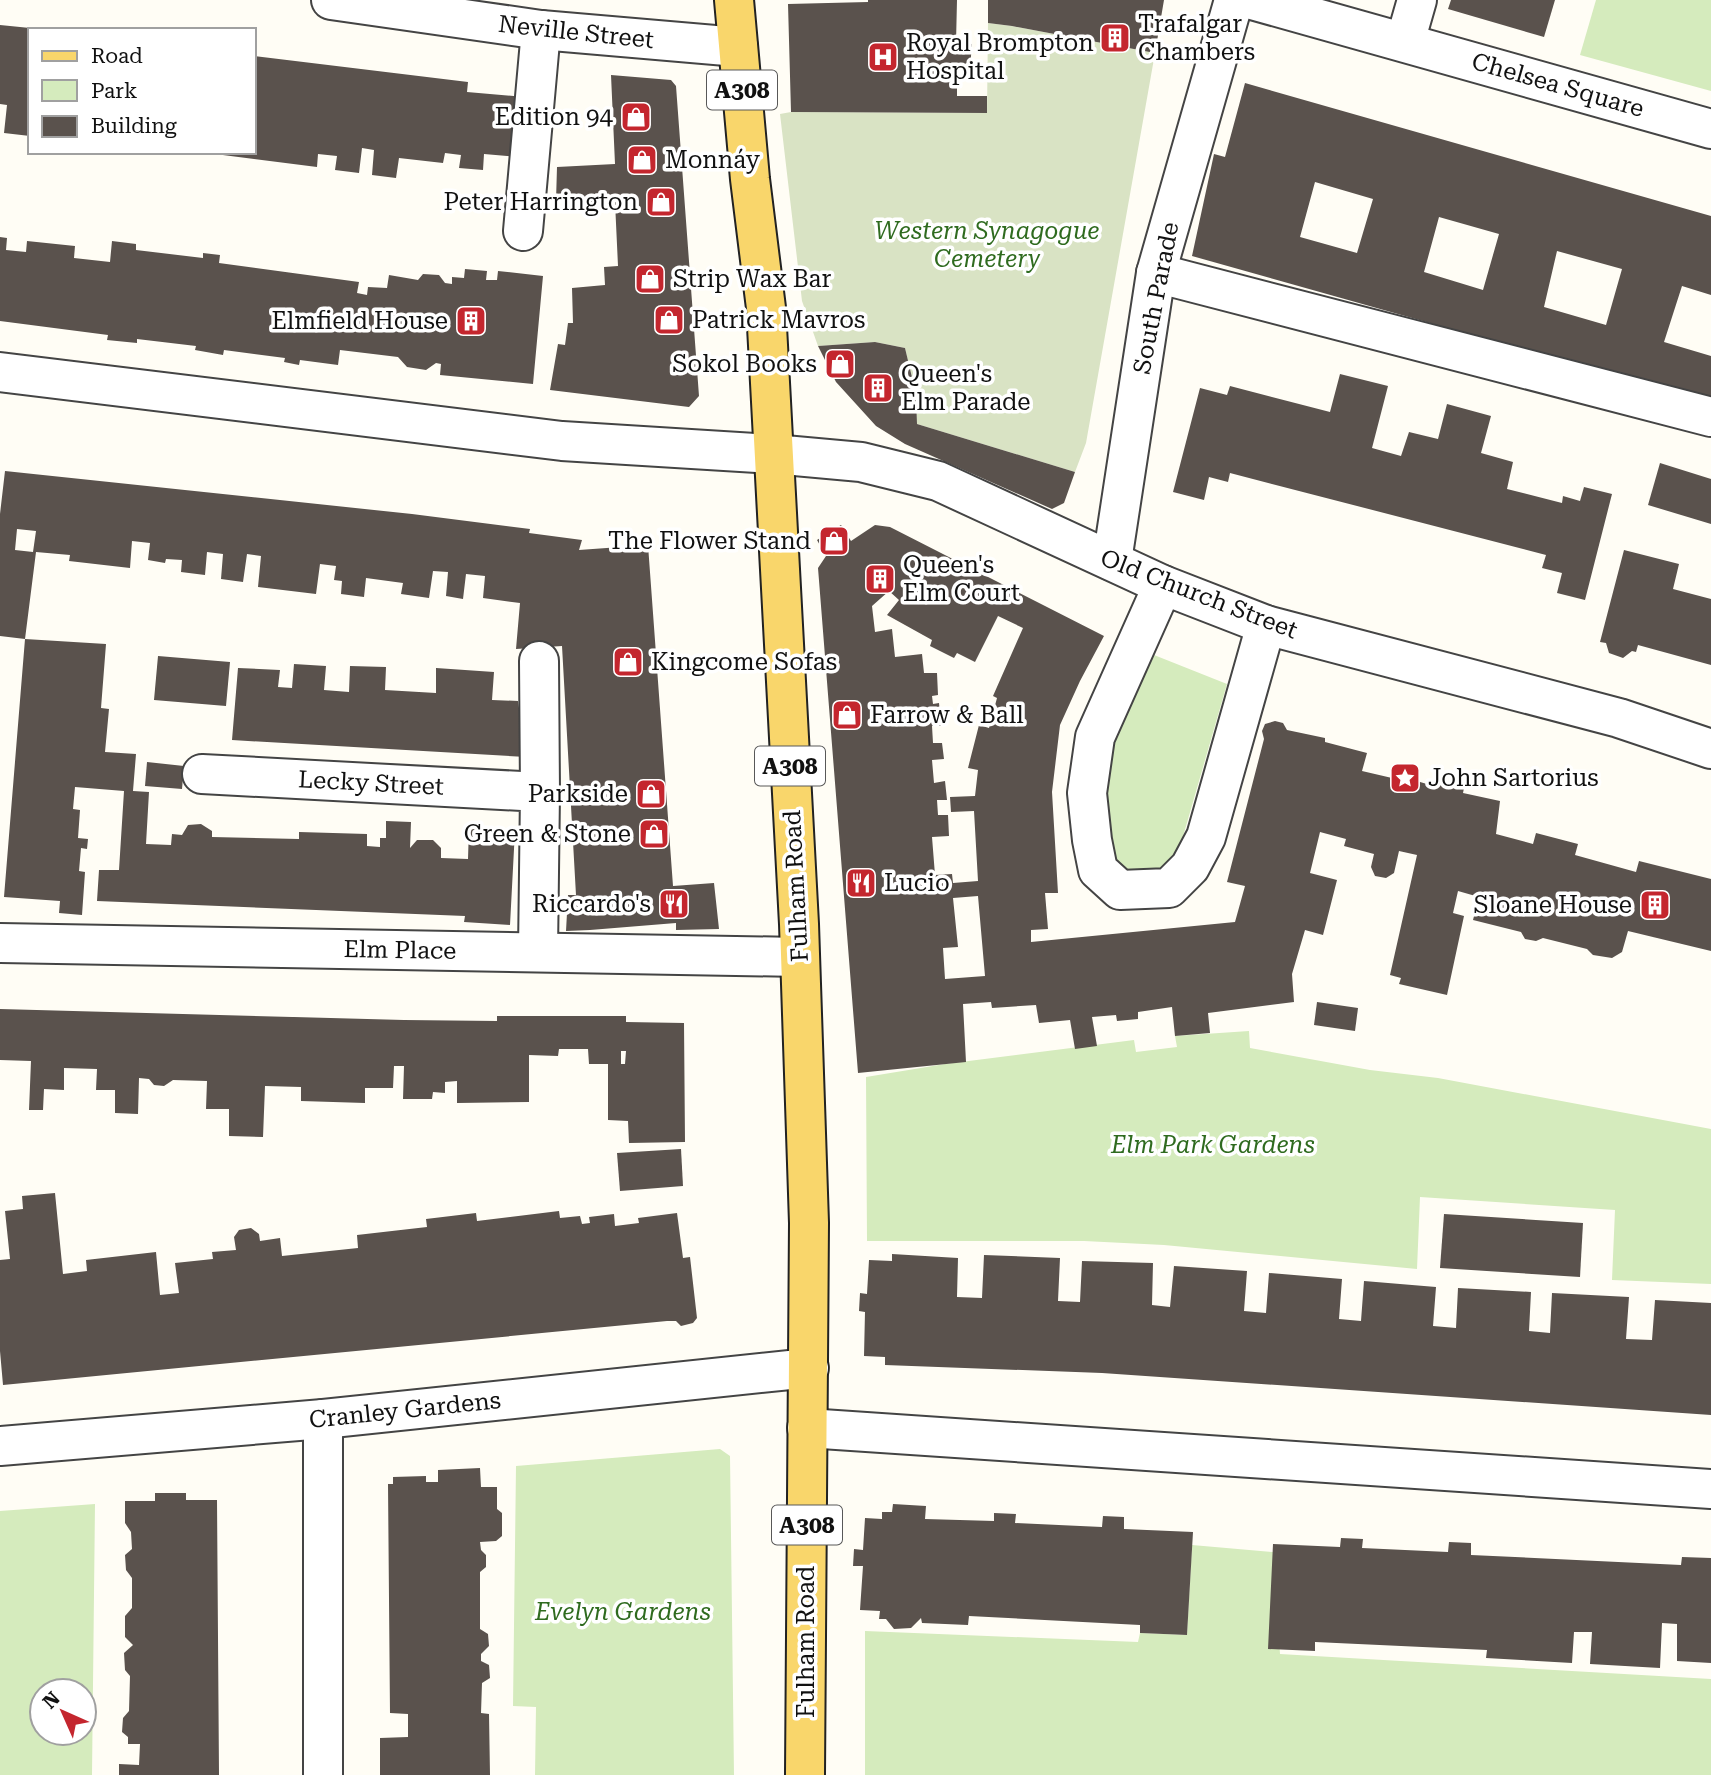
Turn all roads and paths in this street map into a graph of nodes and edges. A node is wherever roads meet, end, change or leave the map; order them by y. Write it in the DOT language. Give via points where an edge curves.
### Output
graph roads {
  1 [pos="331,0"];
  2 [pos="734,0"];
  3 [pos="1234,0"];
  4 [pos="1252,0"];
  5 [pos="1417,0"];
  6 [pos="541,30"];
  7 [pos="1405,42"];
  8 [pos="738,47"];
  9 [pos="1711,129"];
  10 [pos="523,231"];
  11 [pos="1156,273"];
  12 [pos="0,372"];
  13 [pos="1711,417"];
  14 [pos="773,454"];
  15 [pos="1112,561"];
  16 [pos="1163,585"];
  17 [pos="1266,625"];
  18 [pos="539,661"];
  19 [pos="1711,749"];
  20 [pos="202,774"];
  21 [pos="540,792"];
  22 [pos="0,943"];
  23 [pos="538,952"];
  24 [pos="799,957"];
  25 [pos="808,1368"];
  26 [pos="323,1419"];
  27 [pos="807,1428"];
  28 [pos="0,1447"];
  29 [pos="1711,1489"];
  30 [pos="323,1775"];
  31 [pos="805,1775"];
  1 -- 6 [label="street, Neville Street"];
  2 -- 8 [label="main road, Fulham Road / A308"];
  3 -- 11 [label="street, South Parade"];
  4 -- 7 [label="street, Chelsea Square"];
  5 -- 7 [label="street"];
  6 -- 8 [label="street, Neville Street"];
  6 -- 10 [label="street"];
  7 -- 9 [label="street, Chelsea Square"];
  8 -- 14 [label="main road, Fulham Road / A308" via="766,308"];
  11 -- 13 [label="street"];
  11 -- 15 [label="street, South Parade"];
  12 -- 14 [label="street, Old Church Street" via="562,441"];
  14 -- 15 [label="street, Old Church Street" via="861,462 938,481"];
  14 -- 24 [label="main road, Fulham Road / A308"];
  15 -- 16 [label="street, Old Church Street"];
  16 -- 17 [label="street, Old Church Street"];
  16 -- 17 [label="street" via="1095,737 1087,793 1092,840 1098,870 1119,890 1169,888 1190,867 1206,837"];
  17 -- 19 [label="street, Old Church Street" via="1619,718"];
  18 -- 21 [label="street"];
  20 -- 21 [label="street, Lecky Street"];
  21 -- 23 [label="street"];
  22 -- 23 [label="street, Elm Place"];
  23 -- 24 [label="street, Elm Place"];
  24 -- 25 [label="main road, Fulham Road / A308" via="810,1223"];
  25 -- 26 [label="street, Cranley Gardens"];
  25 -- 27 [label="main road, Fulham Road / A308"];
  26 -- 28 [label="street, Cranley Gardens"];
  26 -- 30 [label="street"];
  27 -- 29 [label="street"];
  27 -- 31 [label="main road, Fulham Road / A308"];
}
